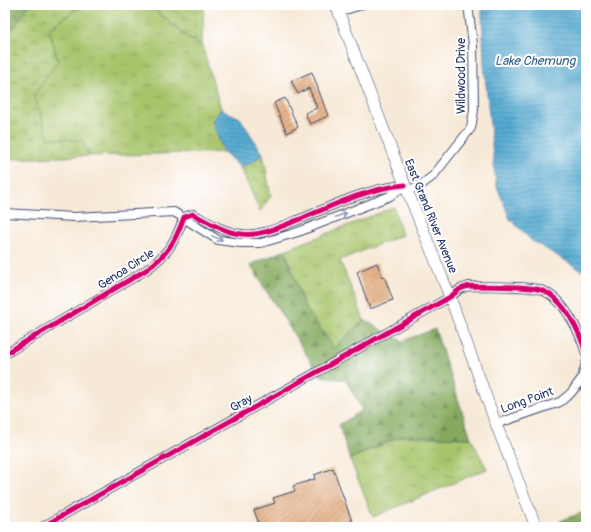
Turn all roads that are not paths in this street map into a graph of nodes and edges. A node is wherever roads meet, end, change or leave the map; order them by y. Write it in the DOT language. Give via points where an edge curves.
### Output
graph roads {
  1 [pos="361,5"];
  2 [pos="468,5"];
  3 [pos="337,8"];
  4 [pos="406,188"];
  5 [pos="363,195"];
  6 [pos="367,206"];
  7 [pos="5,213"];
  8 [pos="184,217"];
  9 [pos="294,221"];
  10 [pos="298,232"];
  11 [pos="241,239"];
  12 [pos="450,297"];
  13 [pos="5,354"];
  14 [pos="586,354"];
  15 [pos="586,363"];
  16 [pos="582,378"];
  17 [pos="586,389"];
  18 [pos="496,424"];
  19 [pos="42,527"];
  20 [pos="536,527"];
  1 -- 3 [label="street"];
  2 -- 4 [label="street, Wildwood Drive" via="474,44 474,110 471,128 433,176 421,185"];
  3 -- 4 [label="main road, East Grand River Avenue"];
  4 -- 5 [label="street" via="386,187"];
  4 -- 6 [label="street"];
  4 -- 12 [label="main road, East Grand River Avenue"];
  5 -- 6 [label="street"];
  5 -- 9 [label="street"];
  10 -- 6 [label="street, one-way"];
  7 -- 8 [label="street" via="74,217 174,212"];
  8 -- 11 [label="street" via="193,214"];
  8 -- 13 [label="street, Genoa Circle" via="176,239 162,258"];
  9 -- 10 [label="street"];
  9 -- 11 [label="street"];
  10 -- 11 [label="street" via="261,243"];
  12 -- 14 [label="street, Gray" via="469,286 541,290 561,305 574,323"];
  12 -- 18 [label="main road, East Grand River Avenue"];
  12 -- 19 [label="street, Gray"];
  15 -- 16 [label="street"];
  16 -- 17 [label="street"];
  16 -- 18 [label="street, Long Point" via="571,393 560,402"];
  18 -- 20 [label="main road, East Grand River Avenue"];
}
